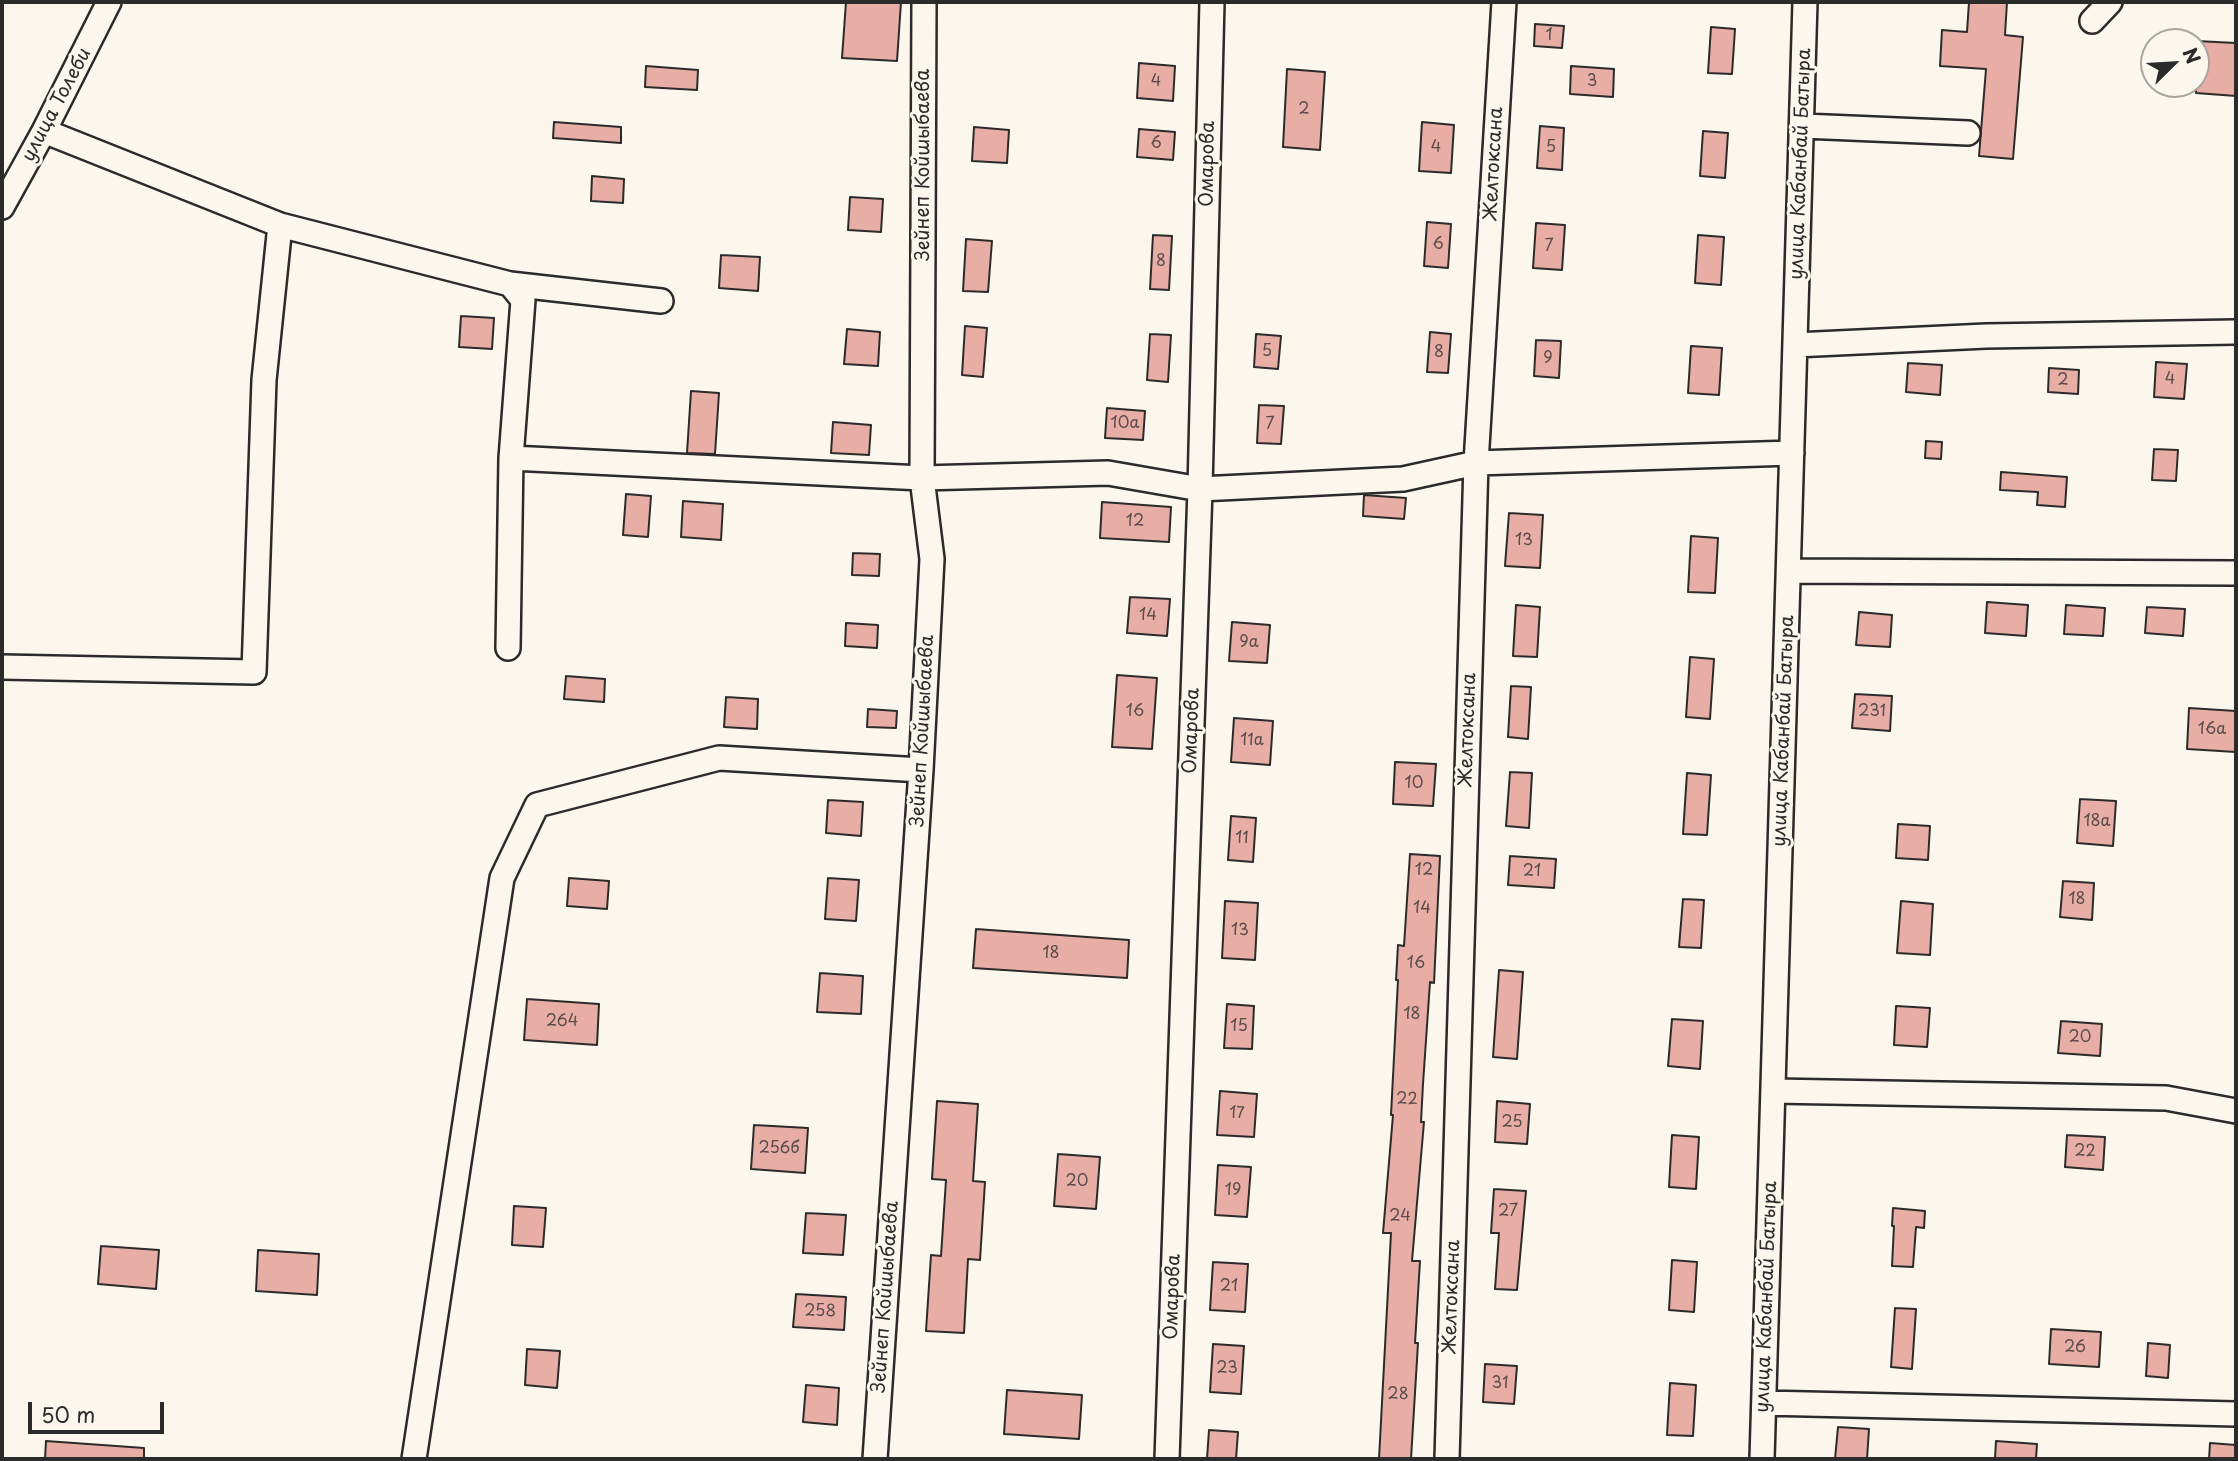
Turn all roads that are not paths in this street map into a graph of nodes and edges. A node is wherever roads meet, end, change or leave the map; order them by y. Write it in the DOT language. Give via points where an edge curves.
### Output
graph roads {
  1 [pos="109,2"];
  2 [pos="924,2"];
  3 [pos="1212,2"];
  4 [pos="1504,2"];
  5 [pos="1805,2"];
  6 [pos="2110,2"];
  7 [pos="2092,21"];
  8 [pos="1803,126"];
  9 [pos="44,131"];
  10 [pos="1968,133"];
  11 [pos="2,207"];
  12 [pos="280,225"];
  13 [pos="510,284"];
  14 [pos="661,301"];
  15 [pos="2236,332"];
  16 [pos="1795,345"];
  17 [pos="1793,453"];
  18 [pos="511,458"];
  19 [pos="1476,463"];
  20 [pos="922,478"];
  21 [pos="1200,489"];
  22 [pos="1789,571"];
  23 [pos="2236,573"];
  24 [pos="508,648"];
  25 [pos="2,667"];
  26 [pos="921,771"];
  27 [pos="1773,1091"];
  28 [pos="2236,1111"];
  29 [pos="1764,1403"];
  30 [pos="2236,1414"];
  31 [pos="414,1459"];
  32 [pos="875,1459"];
  33 [pos="1167,1459"];
  34 [pos="1447,1459"];
  35 [pos="1762,1459"];
  1 -- 9 [label="street, улица Толеби"];
  2 -- 20 [label="street, Зейнеп Койшыбаева"];
  3 -- 21 [label="street, Омарова"];
  4 -- 19 [label="street, Желтоксана"];
  5 -- 8 [label="street, улица Кабанбай Батыра"];
  6 -- 7 [label="street"];
  8 -- 10 [label="street"];
  8 -- 16 [label="street, улица Кабанбай Батыра"];
  9 -- 11 [label="street, улица Толеби"];
  9 -- 12 [label="street"];
  12 -- 13 [label="street"];
  12 -- 25 [label="street" via="264,380 254,672"];
  13 -- 14 [label="street"];
  13 -- 18 [label="street" via="523,300"];
  15 -- 16 [label="street"];
  16 -- 17 [label="street, улица Кабанбай Батыра"];
  17 -- 19 [label="street"];
  17 -- 22 [label="street, улица Кабанбай Батыра"];
  18 -- 20 [label="street"];
  18 -- 24 [label="street"];
  19 -- 21 [label="street" via="1403,479"];
  19 -- 34 [label="street, Желтоксана"];
  20 -- 21 [label="street" via="1108,473"];
  20 -- 26 [label="street, Зейнеп Койшыбаева" via="932,559"];
  21 -- 33 [label="street, Омарова"];
  22 -- 23 [label="street"];
  22 -- 27 [label="street, улица Кабанбай Батыра"];
  26 -- 31 [label="street" via="719,758 537,805 502,878"];
  26 -- 32 [label="street, Зейнеп Койшыбаева"];
  27 -- 28 [label="street" via="2166,1098"];
  27 -- 29 [label="street, улица Кабанбай Батыра"];
  29 -- 30 [label="street"];
  29 -- 35 [label="street, улица Кабанбай Батыра"];
}
